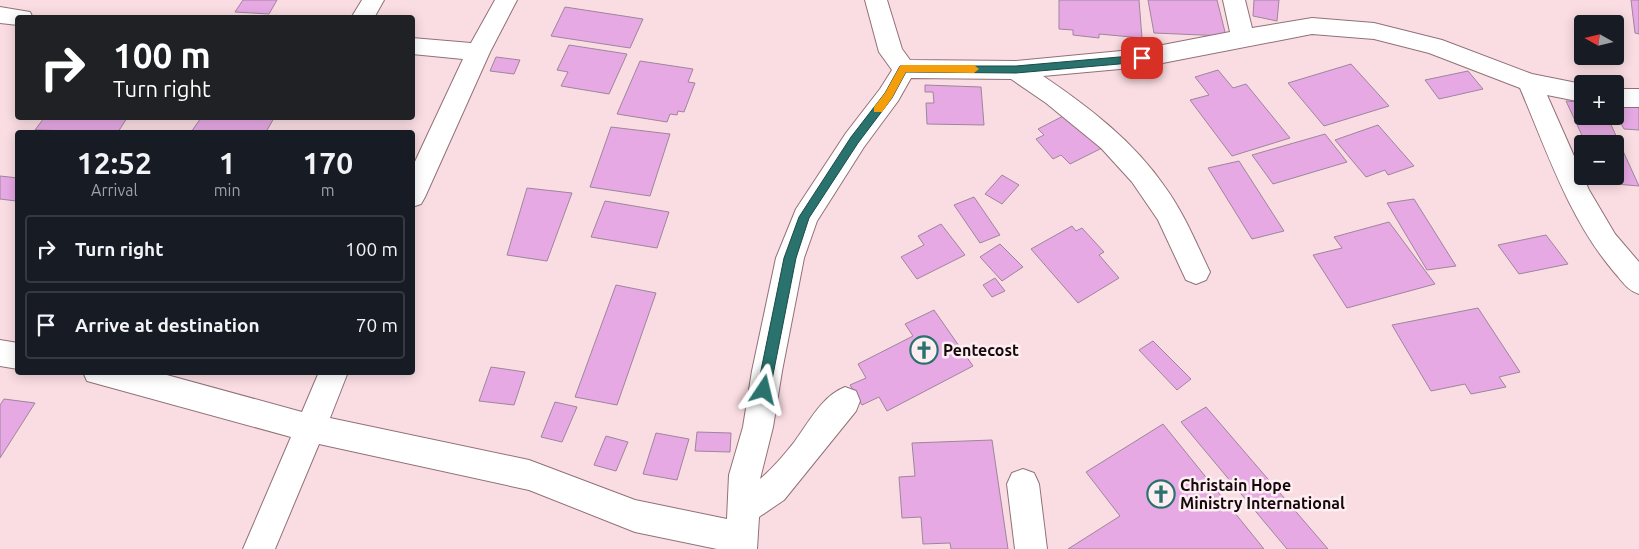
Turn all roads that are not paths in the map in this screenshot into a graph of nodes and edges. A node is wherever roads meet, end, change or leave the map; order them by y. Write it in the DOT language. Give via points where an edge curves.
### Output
graph roads {
  1 [pos="373,0"];
  2 [pos="506,0"];
  3 [pos="876,0"];
  4 [pos="1234,0"];
  5 [pos="0,15"];
  6 [pos="364,15"];
  7 [pos="15,17"];
  8 [pos="1244,39"];
  9 [pos="415,46"];
  10 [pos="478,52"];
  11 [pos="904,69"];
  12 [pos="1016,70"];
  13 [pos="1529,82"];
  14 [pos="1574,90"];
  15 [pos="1624,98"];
  16 [pos="1639,98"];
  17 [pos="415,190"];
  18 [pos="1196,272"];
  19 [pos="1639,282"];
  20 [pos="0,353"];
  21 [pos="15,356"];
  22 [pos="110,375"];
  23 [pos="333,375"];
  24 [pos="845,401"];
  25 [pos="309,428"];
  26 [pos="1023,484"];
  27 [pos="742,532"];
  28 [pos="259,549"];
  29 [pos="1031,549"];
  1 -- 6 [label="street"];
  2 -- 10 [label="street"];
  3 -- 11 [label="street" via="891,52"];
  4 -- 8 [label="street"];
  5 -- 7 [label="street"];
  8 -- 12 [label="street" via="1142,58"];
  8 -- 13 [label="street" via="1312,26 1374,31 1434,46"];
  9 -- 10 [label="street"];
  10 -- 17 [label="street"];
  11 -- 12 [label="street"];
  11 -- 27 [label="street" via="804,217 790,258 766,371 758,427 745,475"];
  12 -- 18 [label="street" via="1072,108 1110,140 1156,194"];
  13 -- 14 [label="street"];
  13 -- 19 [label="street" via="1578,194 1605,242"];
  15 -- 16 [label="street"];
  20 -- 21 [label="street"];
  22 -- 25 [label="street"];
  23 -- 25 [label="street"];
  24 -- 27 [label="street"];
  25 -- 27 [label="street" via="529,475 635,516"];
  25 -- 28 [label="street"];
  26 -- 29 [label="street"];
}
